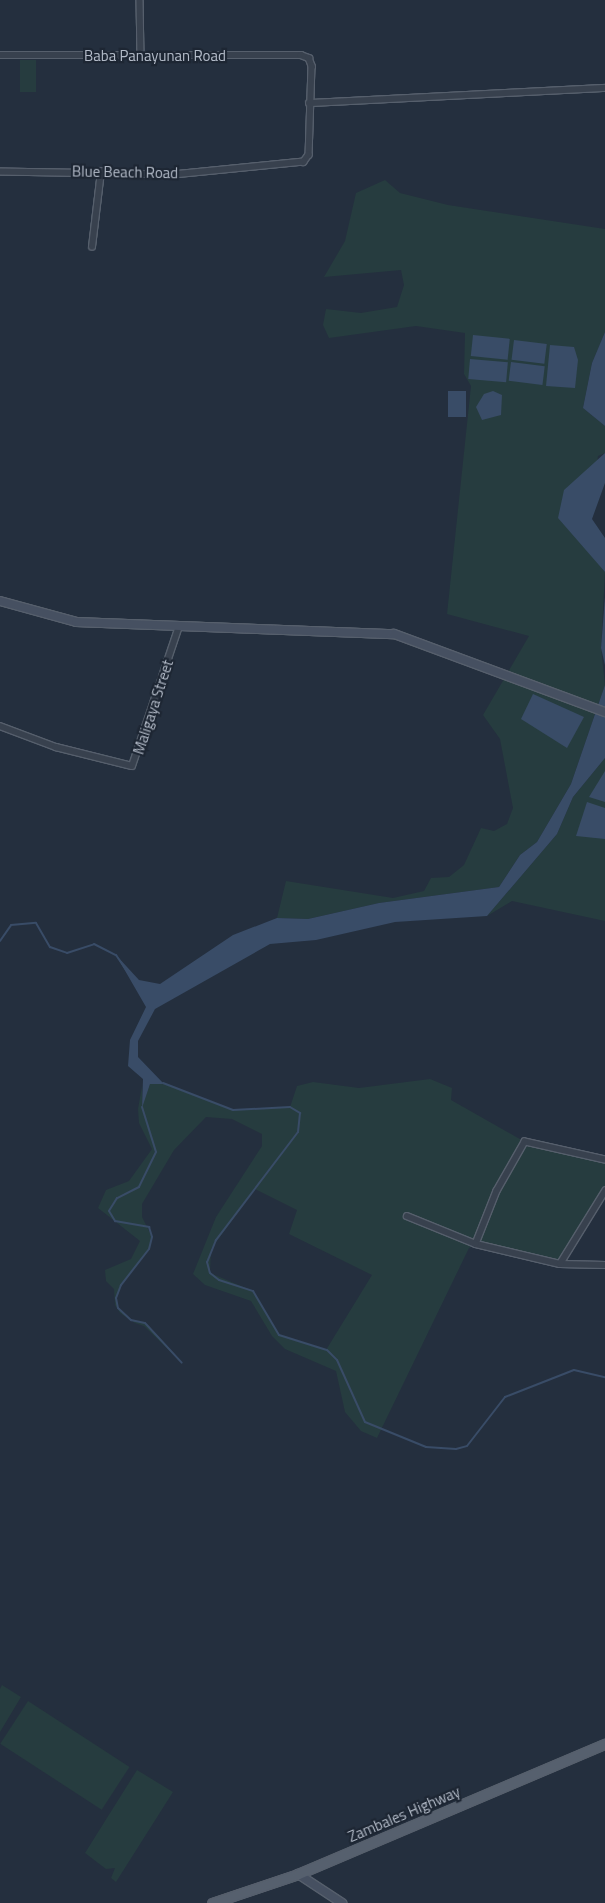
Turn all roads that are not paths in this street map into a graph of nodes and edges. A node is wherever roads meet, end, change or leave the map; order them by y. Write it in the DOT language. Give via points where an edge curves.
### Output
graph roads {
  1 [pos="140,0"];
  2 [pos="0,55"];
  3 [pos="141,56"];
  4 [pos="605,88"];
  5 [pos="309,103"];
  6 [pos="0,172"];
  7 [pos="101,172"];
  8 [pos="92,247"];
  9 [pos="0,601"];
  10 [pos="178,629"];
  11 [pos="605,712"];
  12 [pos="0,726"];
  13 [pos="605,1160"];
  14 [pos="605,1191"];
  15 [pos="406,1216"];
  16 [pos="476,1244"];
  17 [pos="560,1264"];
  18 [pos="605,1265"];
  19 [pos="605,1744"];
  20 [pos="298,1874"];
  21 [pos="212,1903"];
  22 [pos="342,1903"];
  1 -- 3 [label="street"];
  2 -- 3 [label="street, Baba Panayunan Road"];
  3 -- 5 [label="street, Baba Panayunan Road" via="309,58 312,66"];
  4 -- 5 [label="street"];
  5 -- 7 [label="street, Blue Beach Road" via="308,160 174,175"];
  6 -- 7 [label="street, Blue Beach Road"];
  7 -- 8 [label="street"];
  9 -- 10 [label="main road" via="76,622"];
  10 -- 11 [label="main road" via="394,634"];
  10 -- 12 [label="street, Maligaya Street" via="132,766 56,747"];
  13 -- 16 [label="street" via="525,1142 498,1191"];
  14 -- 17 [label="street"];
  15 -- 16 [label="street"];
  16 -- 17 [label="street"];
  17 -- 18 [label="street"];
  19 -- 20 [label="main road, Zambales Highway"];
  20 -- 21 [label="main road, Zambales Highway"];
  20 -- 22 [label="main road"];
}
